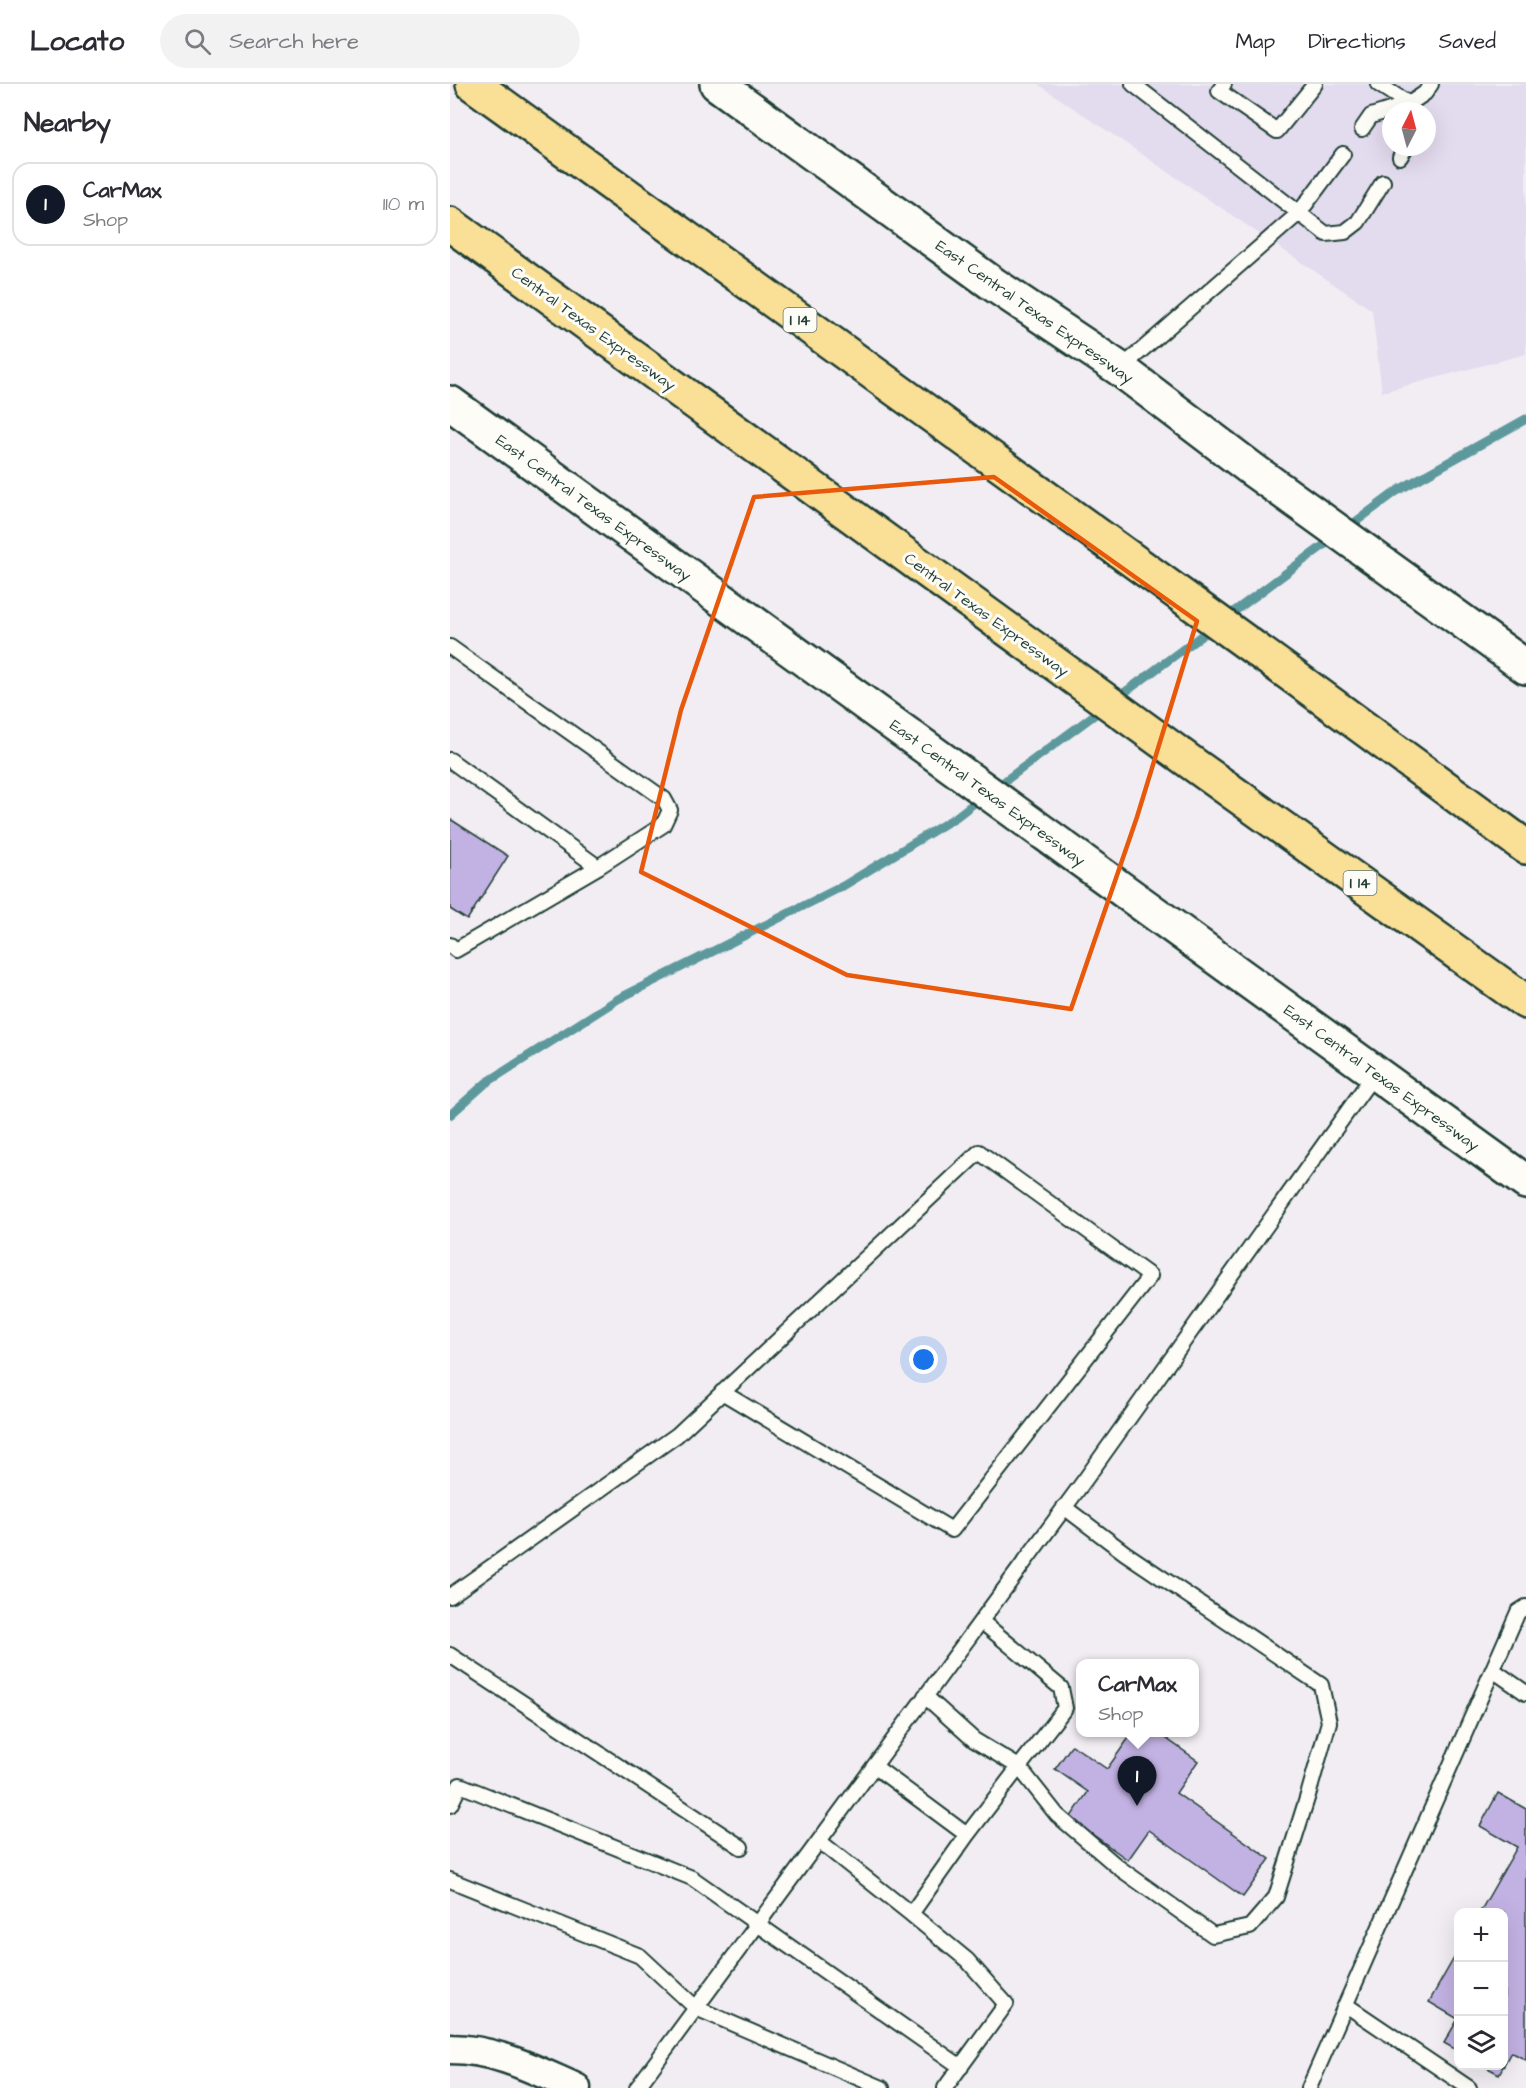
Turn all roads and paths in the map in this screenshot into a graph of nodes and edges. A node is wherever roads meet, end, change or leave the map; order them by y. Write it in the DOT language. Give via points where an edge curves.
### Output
graph roads {
  1 [pos="473,84"];
  2 [pos="717,84"];
  3 [pos="1133,84"];
  4 [pos="1224,84"];
  5 [pos="1315,84"];
  6 [pos="1378,84"];
  7 [pos="1431,84"];
  8 [pos="1401,102"];
  9 [pos="1415,102"];
  10 [pos="1382,114"];
  11 [pos="1362,129"];
  12 [pos="1343,154"];
  13 [pos="1383,182"];
  14 [pos="1299,213"];
  15 [pos="450,224"];
  16 [pos="1120,369"];
  17 [pos="450,403"];
  18 [pos="450,647"];
  19 [pos="1526,667"];
  20 [pos="450,760"];
  21 [pos="1526,847"];
  22 [pos="598,867"];
  23 [pos="450,945"];
  24 [pos="1526,1002"];
  25 [pos="1375,1072"];
  26 [pos="1526,1182"];
  27 [pos="722,1392"];
  28 [pos="1064,1507"];
  29 [pos="450,1596"];
  30 [pos="1526,1607"];
  31 [pos="981,1621"];
  32 [pos="450,1655"];
  33 [pos="1493,1670"];
  34 [pos="1526,1693"];
  35 [pos="925,1696"];
  36 [pos="874,1766"];
  37 [pos="1019,1767"];
  38 [pos="450,1805"];
  39 [pos="967,1835"];
  40 [pos="819,1840"];
  41 [pos="741,1847"];
  42 [pos="450,1880"];
  43 [pos="911,1914"];
  44 [pos="758,1924"];
  45 [pos="1346,2005"];
  46 [pos="696,2008"];
  47 [pos="450,2049"];
  48 [pos="961,2067"];
  49 [pos="576,2088"];
  50 [pos="637,2088"];
  51 [pos="882,2088"];
  52 [pos="945,2088"];
  53 [pos="1309,2088"];
  54 [pos="1469,2088"];
  1 -- 21 [label="highway, I 14"];
  2 -- 16 [label="main road, East Central Texas Expressway" via="993,284"];
  3 -- 14 [label="lane"];
  4 -- 5 [label="lane" via="1219,90 1277,131"];
  6 -- 8 [label="lane"];
  7 -- 9 [label="lane"];
  10 -- 11 [label="lane" via="1371,116"];
  12 -- 14 [label="lane"];
  13 -- 14 [label="lane" via="1358,222 1345,232 1326,234"];
  14 -- 16 [label="lane"];
  15 -- 24 [label="highway, Central Texas Expressway / I 14"];
  16 -- 19 [label="main road, East Central Texas Expressway"];
  17 -- 25 [label="main road, East Central Texas Expressway"];
  18 -- 22 [label="lane" via="664,799 670,810 663,825"];
  20 -- 22 [label="lane"];
  22 -- 23 [label="lane" via="456,950"];
  25 -- 26 [label="main road, East Central Texas Expressway"];
  25 -- 28 [label="lane"];
  27 -- 27 [label="lane" via="979,1152 1150,1276 952,1530"];
  27 -- 29 [label="lane" via="677,1435"];
  28 -- 31 [label="lane"];
  28 -- 37 [label="lane" via="1125,1553 1322,1685 1329,1722 1276,1897 1250,1927 1213,1935 1118,1867 1057,1815"];
  30 -- 33 [label="lane" via="1518,1612"];
  31 -- 35 [label="lane"];
  31 -- 37 [label="lane" via="1062,1688 1065,1708"];
  32 -- 41 [label="lane"];
  33 -- 34 [label="lane"];
  33 -- 45 [label="lane"];
  35 -- 36 [label="lane"];
  35 -- 37 [label="lane" via="974,1740"];
  36 -- 39 [label="lane"];
  36 -- 40 [label="lane"];
  37 -- 39 [label="lane"];
  38 -- 44 [label="lane" via="460,1785 692,1878"];
  39 -- 43 [label="lane"];
  40 -- 43 [label="lane"];
  40 -- 44 [label="lane"];
  42 -- 46 [label="lane" via="640,1956"];
  43 -- 48 [label="lane" via="967,1960 1006,2004"];
  44 -- 46 [label="lane"];
  44 -- 48 [label="lane"];
  45 -- 53 [label="lane"];
  45 -- 54 [label="lane"];
  46 -- 50 [label="lane"];
  46 -- 51 [label="lane"];
  47 -- 49 [label="street" via="480,2051 512,2060"];
  48 -- 52 [label="lane"];
}
